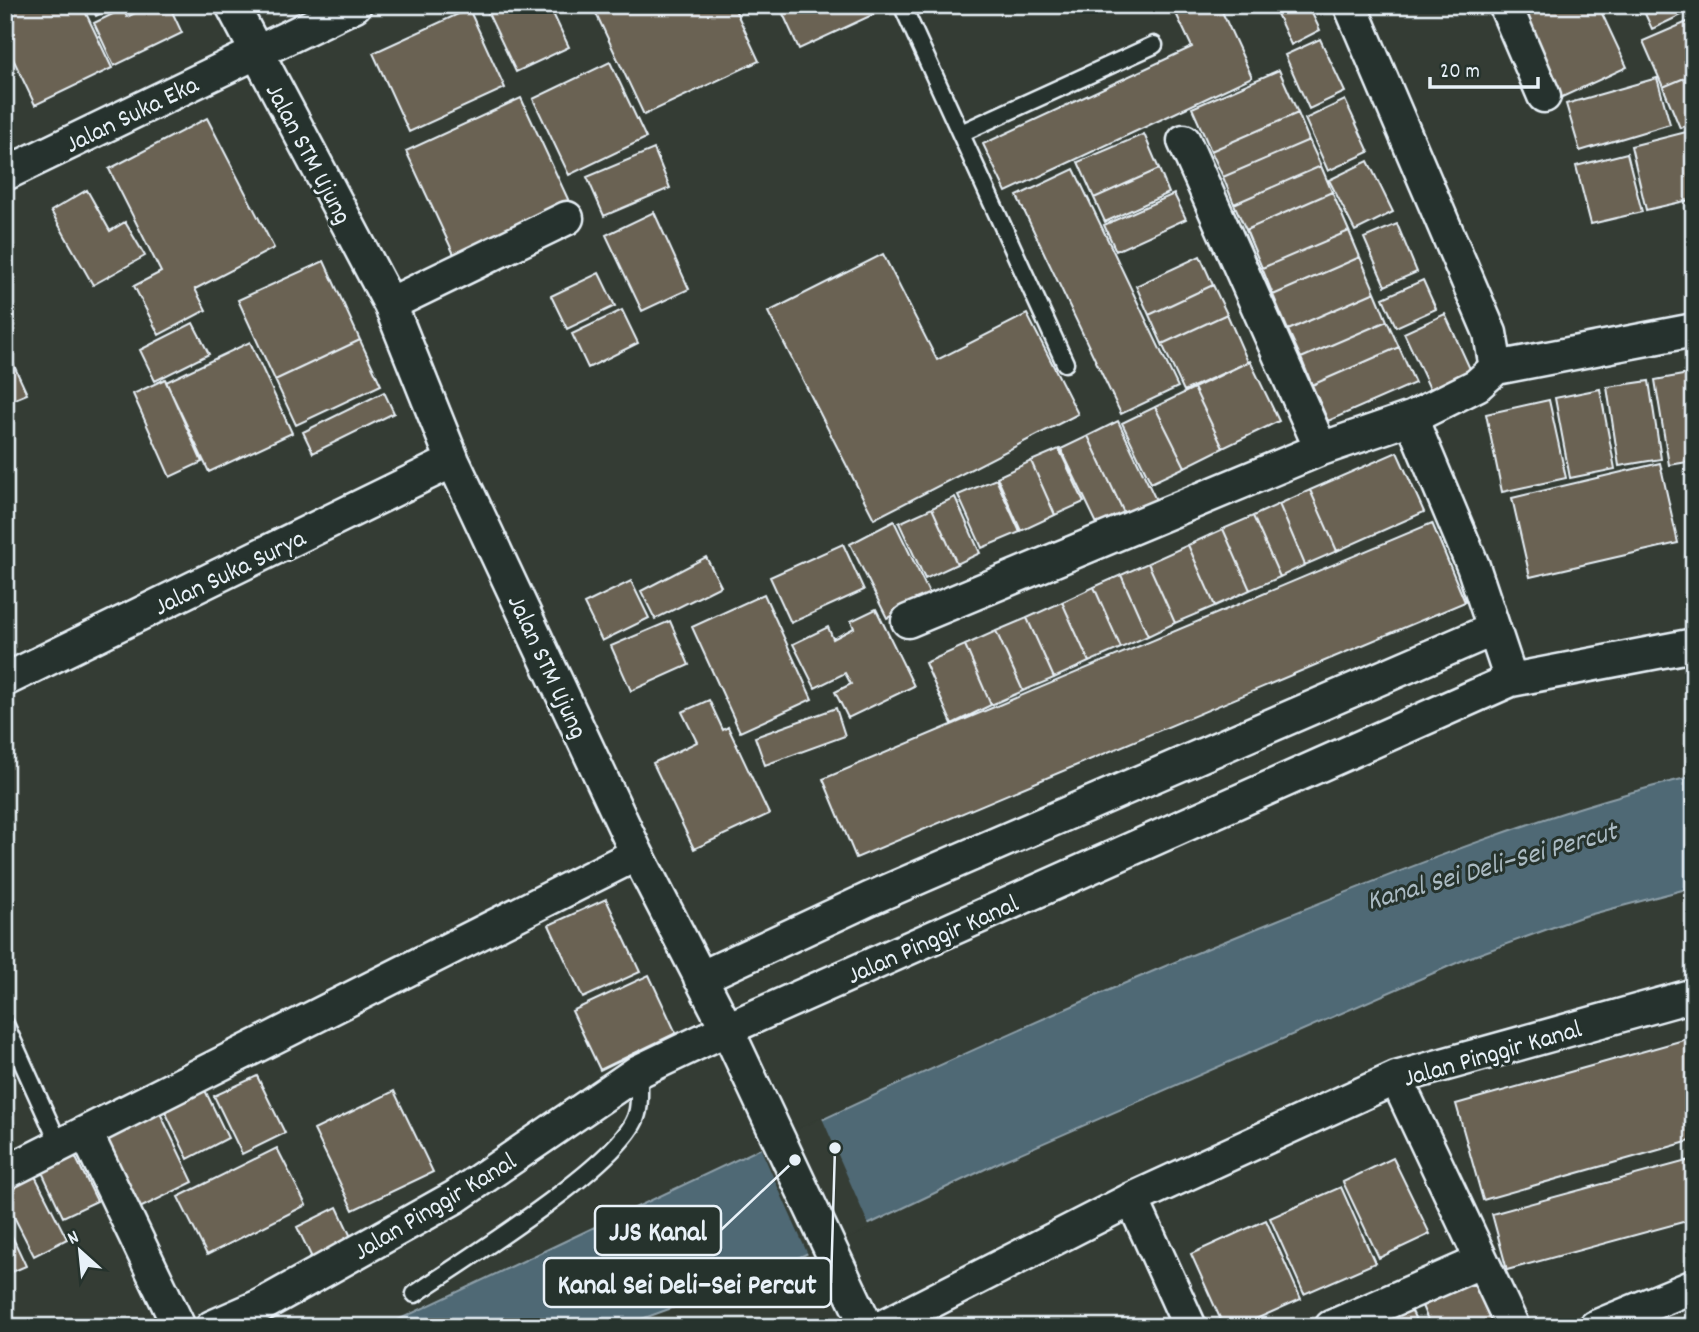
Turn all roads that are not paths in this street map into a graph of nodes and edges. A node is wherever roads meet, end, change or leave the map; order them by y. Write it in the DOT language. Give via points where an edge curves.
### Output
graph roads {
  1 [pos="232,5"];
  2 [pos="355,5"];
  3 [pos="902,5"];
  4 [pos="1350,5"];
  5 [pos="1505,5"];
  6 [pos="1154,45"];
  7 [pos="257,52"];
  8 [pos="1544,96"];
  9 [pos="961,133"];
  10 [pos="1184,141"];
  11 [pos="5,174"];
  12 [pos="567,218"];
  13 [pos="390,304"];
  14 [pos="1694,330"];
  15 [pos="1065,363"];
  16 [pos="1496,368"];
  17 [pos="1411,418"];
  18 [pos="1321,449"];
  19 [pos="453,461"];
  20 [pos="908,621"];
  21 [pos="1494,629"];
  22 [pos="1694,645"];
  23 [pos="5,680"];
  24 [pos="1511,680"];
  25 [pos="637,854"];
  26 [pos="701,978"];
  27 [pos="1694,995"];
  28 [pos="5,1024"];
  29 [pos="731,1037"];
  30 [pos="639,1071"];
  31 [pos="1396,1078"];
  32 [pos="73,1139"];
  33 [pos="5,1172"];
  34 [pos="1132,1199"];
  35 [pos="1482,1261"];
  36 [pos="1694,1286"];
  37 [pos="415,1294"];
  38 [pos="862,1313"];
  39 [pos="179,1327"];
  40 [pos="212,1327"];
  41 [pos="882,1327"];
  42 [pos="1190,1327"];
  43 [pos="1331,1327"];
  44 [pos="1513,1327"];
  45 [pos="1595,1327"];
  1 -- 7 [label="street, Jalan STM Ujung"];
  2 -- 7 [label="street, Jalan Suka Eka"];
  3 -- 9 [label="lane"];
  4 -- 16 [label="street" via="1490,333"];
  5 -- 8 [label="street"];
  6 -- 9 [label="lane"];
  7 -- 11 [label="street, Jalan Suka Eka"];
  7 -- 13 [label="street, Jalan STM Ujung"];
  9 -- 15 [label="lane"];
  10 -- 18 [label="street"];
  12 -- 13 [label="street"];
  13 -- 19 [label="street, Jalan STM Ujung"];
  14 -- 16 [label="street"];
  16 -- 17 [label="street" via="1477,385"];
  17 -- 18 [label="street"];
  17 -- 21 [label="street" via="1473,566"];
  18 -- 20 [label="street"];
  19 -- 23 [label="street, Jalan Suka Surya"];
  19 -- 25 [label="street, Jalan STM Ujung"];
  21 -- 24 [label="street"];
  21 -- 26 [label="street" via="869,899"];
  22 -- 24 [label="street, Jalan Pinggir Kanal"];
  24 -- 29 [label="street, Jalan Pinggir Kanal"];
  25 -- 26 [label="street, Jalan STM Ujung"];
  25 -- 32 [label="street"];
  26 -- 29 [label="street, Jalan STM Ujung"];
  27 -- 31 [label="street, Jalan Pinggir Kanal"];
  28 -- 32 [label="lane"];
  29 -- 30 [label="street, Jalan Pinggir Kanal"];
  29 -- 38 [label="street, Jalan STM Ujung"];
  30 -- 37 [label="lane" via="638,1114 609,1153"];
  30 -- 40 [label="street, Jalan Pinggir Kanal" via="455,1197 260,1306"];
  31 -- 34 [label="street, Jalan Pinggir Kanal"];
  31 -- 35 [label="street"];
  32 -- 33 [label="street"];
  32 -- 39 [label="street"];
  34 -- 41 [label="street, Jalan Pinggir Kanal"];
  34 -- 42 [label="street"];
  35 -- 43 [label="street"];
  35 -- 44 [label="street"];
  36 -- 45 [label="street"];
}
